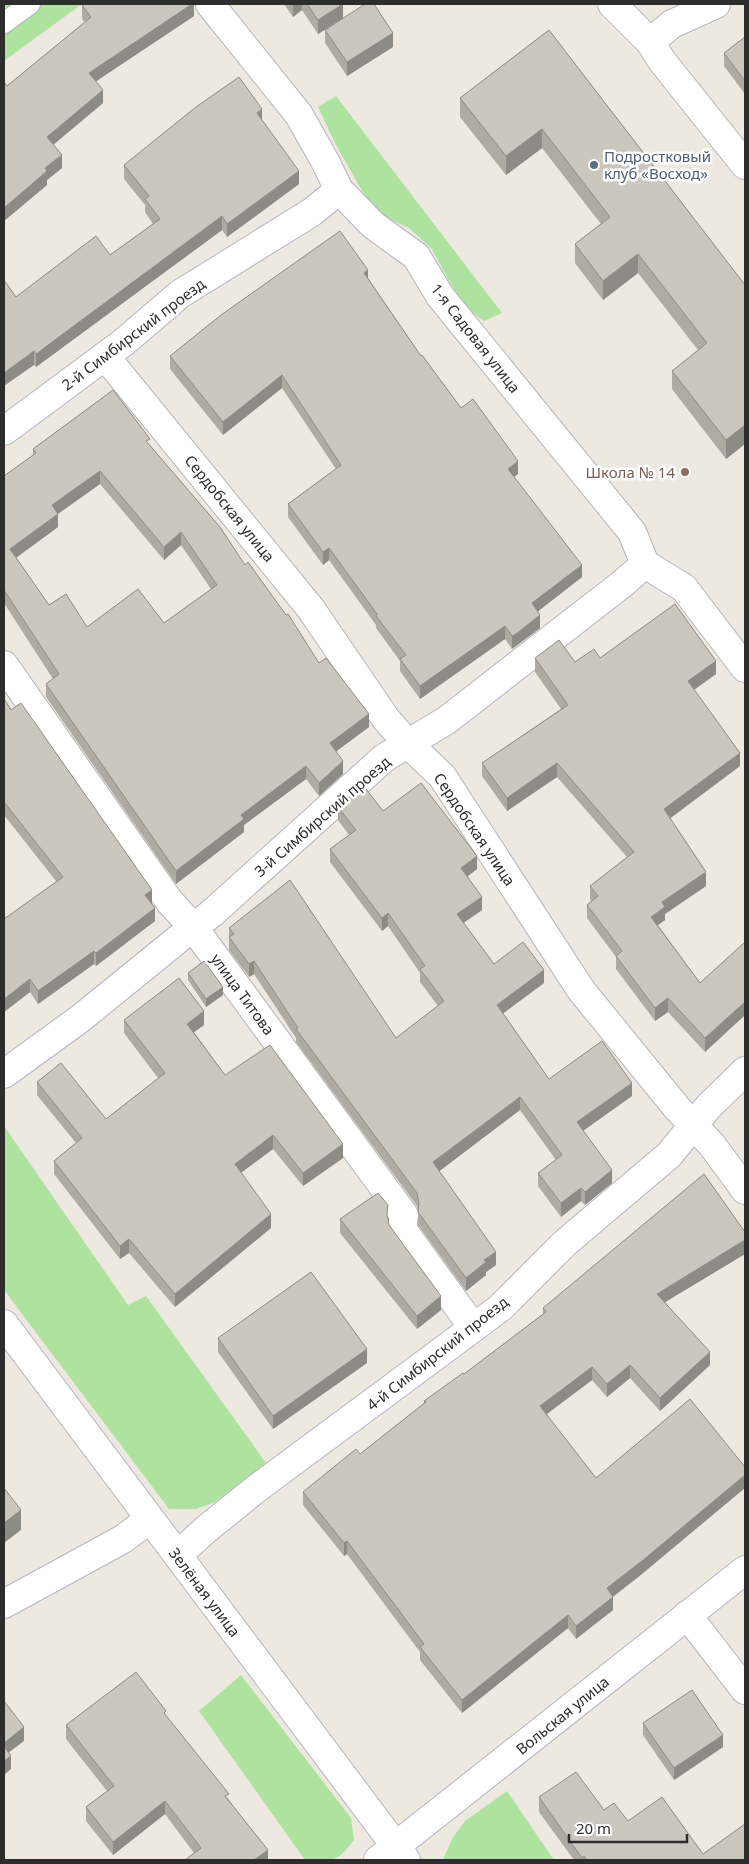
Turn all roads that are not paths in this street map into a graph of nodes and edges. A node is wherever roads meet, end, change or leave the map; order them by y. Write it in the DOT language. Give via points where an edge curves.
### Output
graph roads {
  1 [pos="30,4"];
  2 [pos="210,4"];
  3 [pos="612,4"];
  4 [pos="716,4"];
  5 [pos="4,23"];
  6 [pos="650,42"];
  7 [pos="745,165"];
  8 [pos="339,190"];
  9 [pos="106,356"];
  10 [pos="4,432"];
  11 [pos="645,564"];
  12 [pos="4,665"];
  13 [pos="745,668"];
  14 [pos="408,744"];
  15 [pos="193,926"];
  16 [pos="745,1070"];
  17 [pos="4,1074"];
  18 [pos="693,1124"];
  19 [pos="745,1190"];
  20 [pos="4,1324"];
  21 [pos="473,1327"];
  22 [pos="150,1519"];
  23 [pos="178,1555"];
  24 [pos="745,1570"];
  25 [pos="4,1604"];
  26 [pos="687,1615"];
  27 [pos="745,1690"];
  28 [pos="394,1856"];
  1 -- 5 [label="lane"];
  2 -- 8 [label="street, 1-я Садовая улица" via="299,115"];
  3 -- 6 [label="street"];
  4 -- 6 [label="street" via="672,24"];
  6 -- 7 [label="street"];
  8 -- 9 [label="street, 2-й Симбирский проезд" via="312,212 180,294"];
  8 -- 11 [label="street, 1-я Садовая улица" via="373,225 416,256 440,296 632,532"];
  9 -- 10 [label="street, 2-й Симбирский проезд"];
  9 -- 14 [label="street, Сердобская улица" via="311,609 386,719"];
  11 -- 13 [label="street" via="684,588"];
  11 -- 14 [label="street, 3-й Симбирский проезд" via="447,720"];
  12 -- 15 [label="street, улица Титова" via="170,902"];
  14 -- 15 [label="street, 3-й Симбирский проезд" via="384,758 212,914"];
  14 -- 18 [label="street, Сердобская улица" via="442,776 581,990"];
  15 -- 17 [label="street, 3-й Симбирский проезд" via="81,1018"];
  15 -- 21 [label="street, улица Титова" via="404,1215 402,1229"];
  16 -- 18 [label="street, 4-й Симбирский проезд"];
  18 -- 19 [label="street, Сердобская улица"];
  18 -- 21 [label="street, 4-й Симбирский проезд" via="669,1155 565,1243 500,1308"];
  20 -- 22 [label="street, Зелёная улица"];
  21 -- 23 [label="street, 4-й Симбирский проезд" via="256,1489"];
  22 -- 23 [label="street, Зелёная улица"];
  22 -- 25 [label="street" via="123,1539"];
  23 -- 28 [label="street, Зелёная улица" via="366,1808"];
  24 -- 26 [label="street, Вольская улица"];
  26 -- 27 [label="street"];
  26 -- 28 [label="street, Вольская улица"];
}
